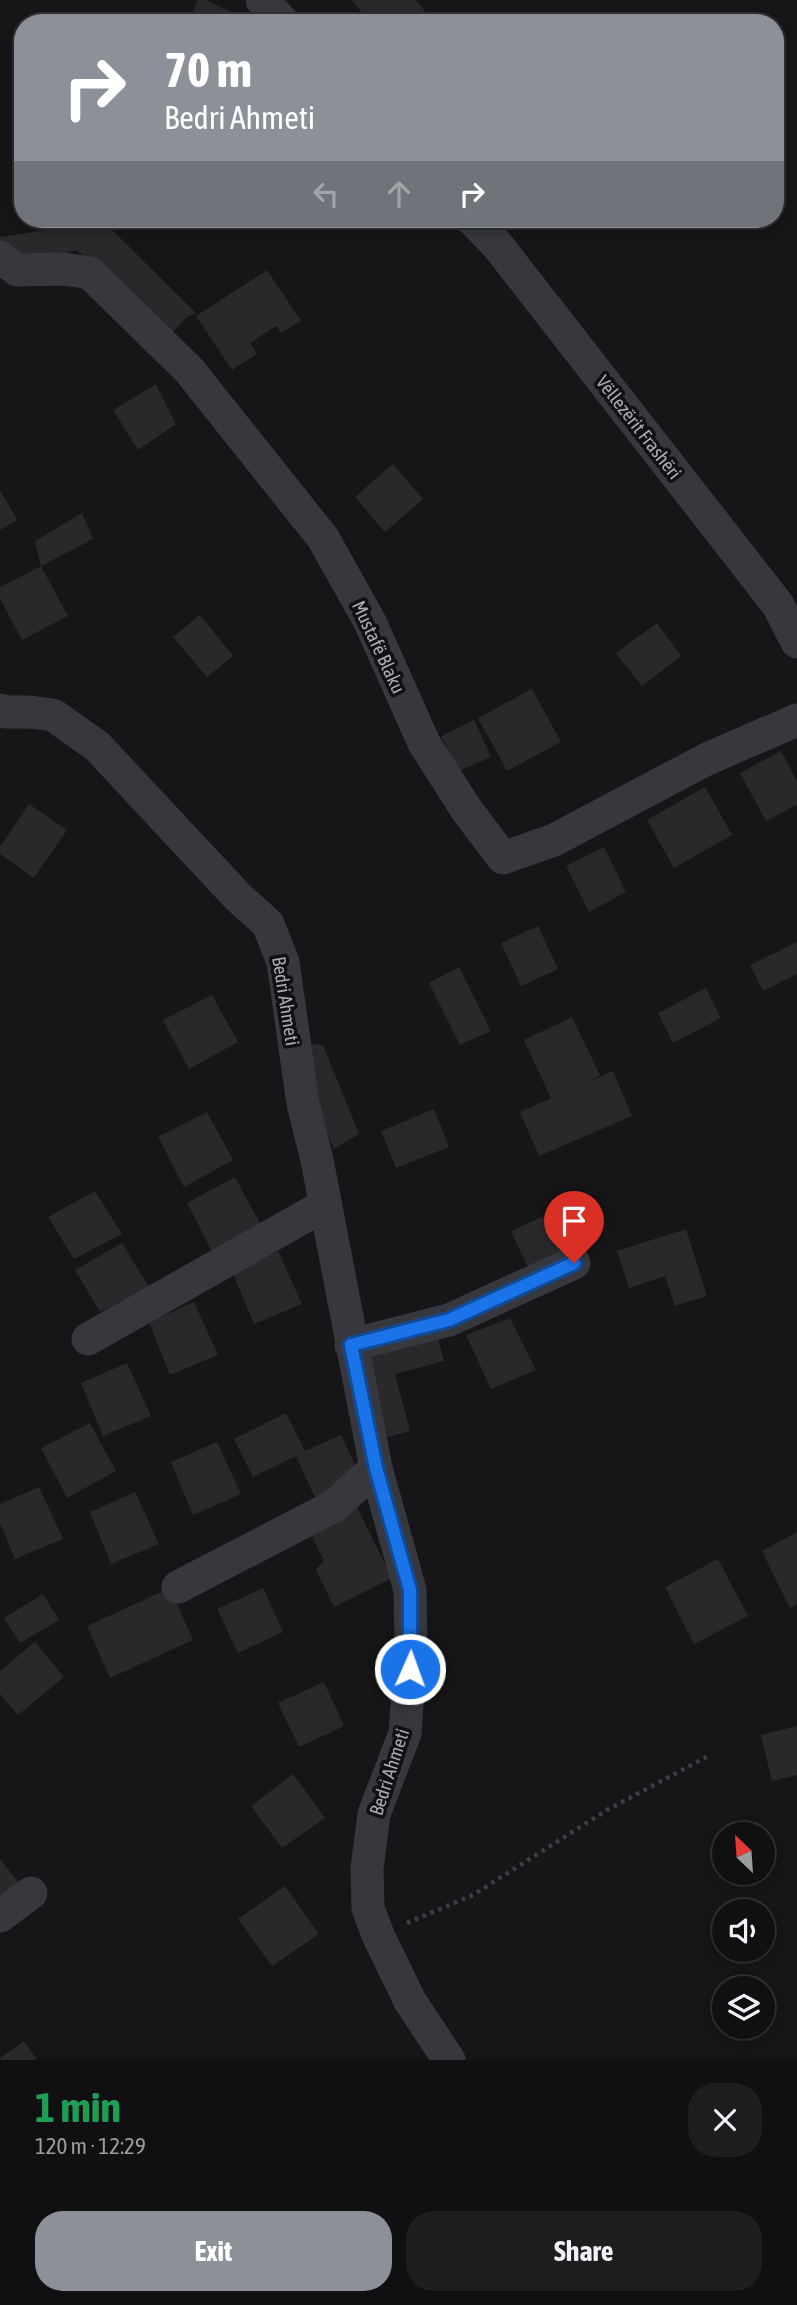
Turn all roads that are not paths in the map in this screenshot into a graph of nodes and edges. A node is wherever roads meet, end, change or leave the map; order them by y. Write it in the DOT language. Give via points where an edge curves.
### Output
graph roads {
  1 [pos="262,0"];
  2 [pos="275,14"];
  3 [pos="481,228"];
  4 [pos="0,257"];
  5 [pos="797,642"];
  6 [pos="0,710"];
  7 [pos="797,720"];
  8 [pos="325,1205"];
  9 [pos="574,1263"];
  10 [pos="88,1339"];
  11 [pos="351,1345"];
  12 [pos="376,1468"];
  13 [pos="178,1587"];
  14 [pos="31,1894"];
  15 [pos="0,1916"];
  16 [pos="449,2060"];
  1 -- 2 [label="street"];
  3 -- 5 [label="street, Vëllezërit Frashëri" via="778,605"];
  4 -- 7 [label="street, Mustafë Blaku" via="17,270 90,273 189,370 323,538 370,622 424,743 503,858 554,840 707,759"];
  6 -- 8 [label="street, Bedri Ahmeti" via="53,715 97,746 237,897 268,924 283,962 303,1104"];
  8 -- 10 [label="street"];
  8 -- 11 [label="street, Bedri Ahmeti"];
  9 -- 11 [label="street" via="449,1320"];
  11 -- 12 [label="street, Bedri Ahmeti"];
  12 -- 13 [label="street" via="334,1506"];
  12 -- 16 [label="street, Bedri Ahmeti" via="410,1590 411,1647 405,1733 374,1814 368,1908 410,2001"];
  14 -- 15 [label="street"];
}
